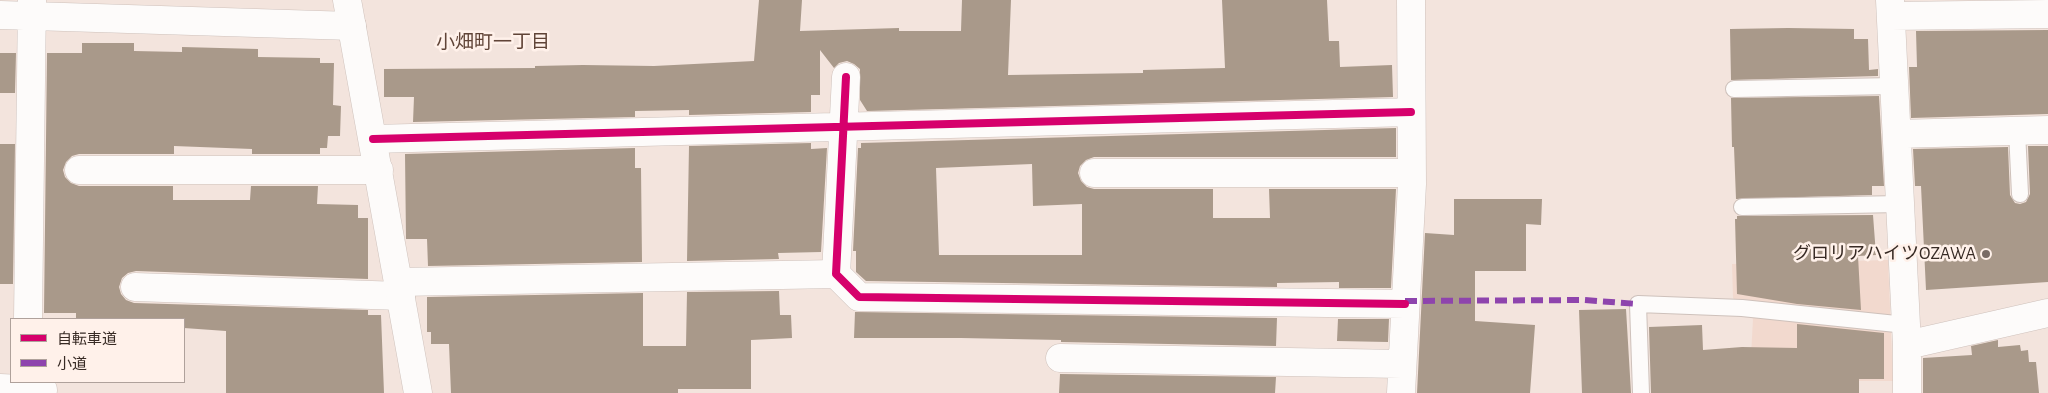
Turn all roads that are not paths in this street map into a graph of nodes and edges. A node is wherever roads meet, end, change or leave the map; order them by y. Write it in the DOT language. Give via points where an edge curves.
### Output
graph roads {
  1 [pos="346,0"];
  2 [pos="1410,0"];
  3 [pos="31,8"];
  4 [pos="1891,8"];
  5 [pos="2048,14"];
  6 [pos="0,16"];
  7 [pos="352,26"];
  8 [pos="846,77"];
  9 [pos="1894,86"];
  10 [pos="1734,89"];
  11 [pos="1411,112"];
  12 [pos="843,127"];
  13 [pos="2048,130"];
  14 [pos="2017,131"];
  15 [pos="1897,134"];
  16 [pos="373,139"];
  17 [pos="78,170"];
  18 [pos="379,170"];
  19 [pos="1094,173"];
  20 [pos="1412,173"];
  21 [pos="2020,194"];
  22 [pos="1900,204"];
  23 [pos="1742,207"];
  24 [pos="836,274"];
  25 [pos="136,287"];
  26 [pos="400,289"];
  27 [pos="1406,304"];
  28 [pos="2048,313"];
  29 [pos="28,318"];
  30 [pos="1906,335"];
  31 [pos="1060,358"];
  32 [pos="1402,364"];
  33 [pos="0,388"];
  34 [pos="42,388"];
  35 [pos="418,393"];
  36 [pos="1401,393"];
  37 [pos="1642,393"];
  38 [pos="1907,393"];
  1 -- 7 [label="street"];
  2 -- 11 [label="street"];
  3 -- 6 [label="street"];
  3 -- 7 [label="street"];
  3 -- 29 [label="street"];
  4 -- 5 [label="street"];
  4 -- 9 [label="street"];
  7 -- 16 [label="street"];
  8 -- 12 [label="street"];
  9 -- 10 [label="lane"];
  9 -- 15 [label="street"];
  11 -- 12 [label="street"];
  11 -- 20 [label="street"];
  12 -- 16 [label="street"];
  12 -- 24 [label="street"];
  13 -- 14 [label="street"];
  14 -- 15 [label="street"];
  14 -- 21 [label="lane"];
  15 -- 22 [label="street"];
  16 -- 18 [label="street"];
  17 -- 18 [label="street"];
  18 -- 26 [label="street"];
  19 -- 20 [label="street"];
  20 -- 27 [label="street"];
  22 -- 23 [label="lane"];
  22 -- 30 [label="street"];
  24 -- 26 [label="street"];
  24 -- 27 [label="street" via="859,297"];
  25 -- 26 [label="street"];
  26 -- 35 [label="street"];
  27 -- 32 [label="street"];
  28 -- 30 [label="street"];
  30 -- 37 [label="lane" via="1742,308 1638,304"];
  30 -- 38 [label="street"];
  31 -- 32 [label="street"];
  32 -- 36 [label="street"];
  33 -- 34 [label="street"];
}
